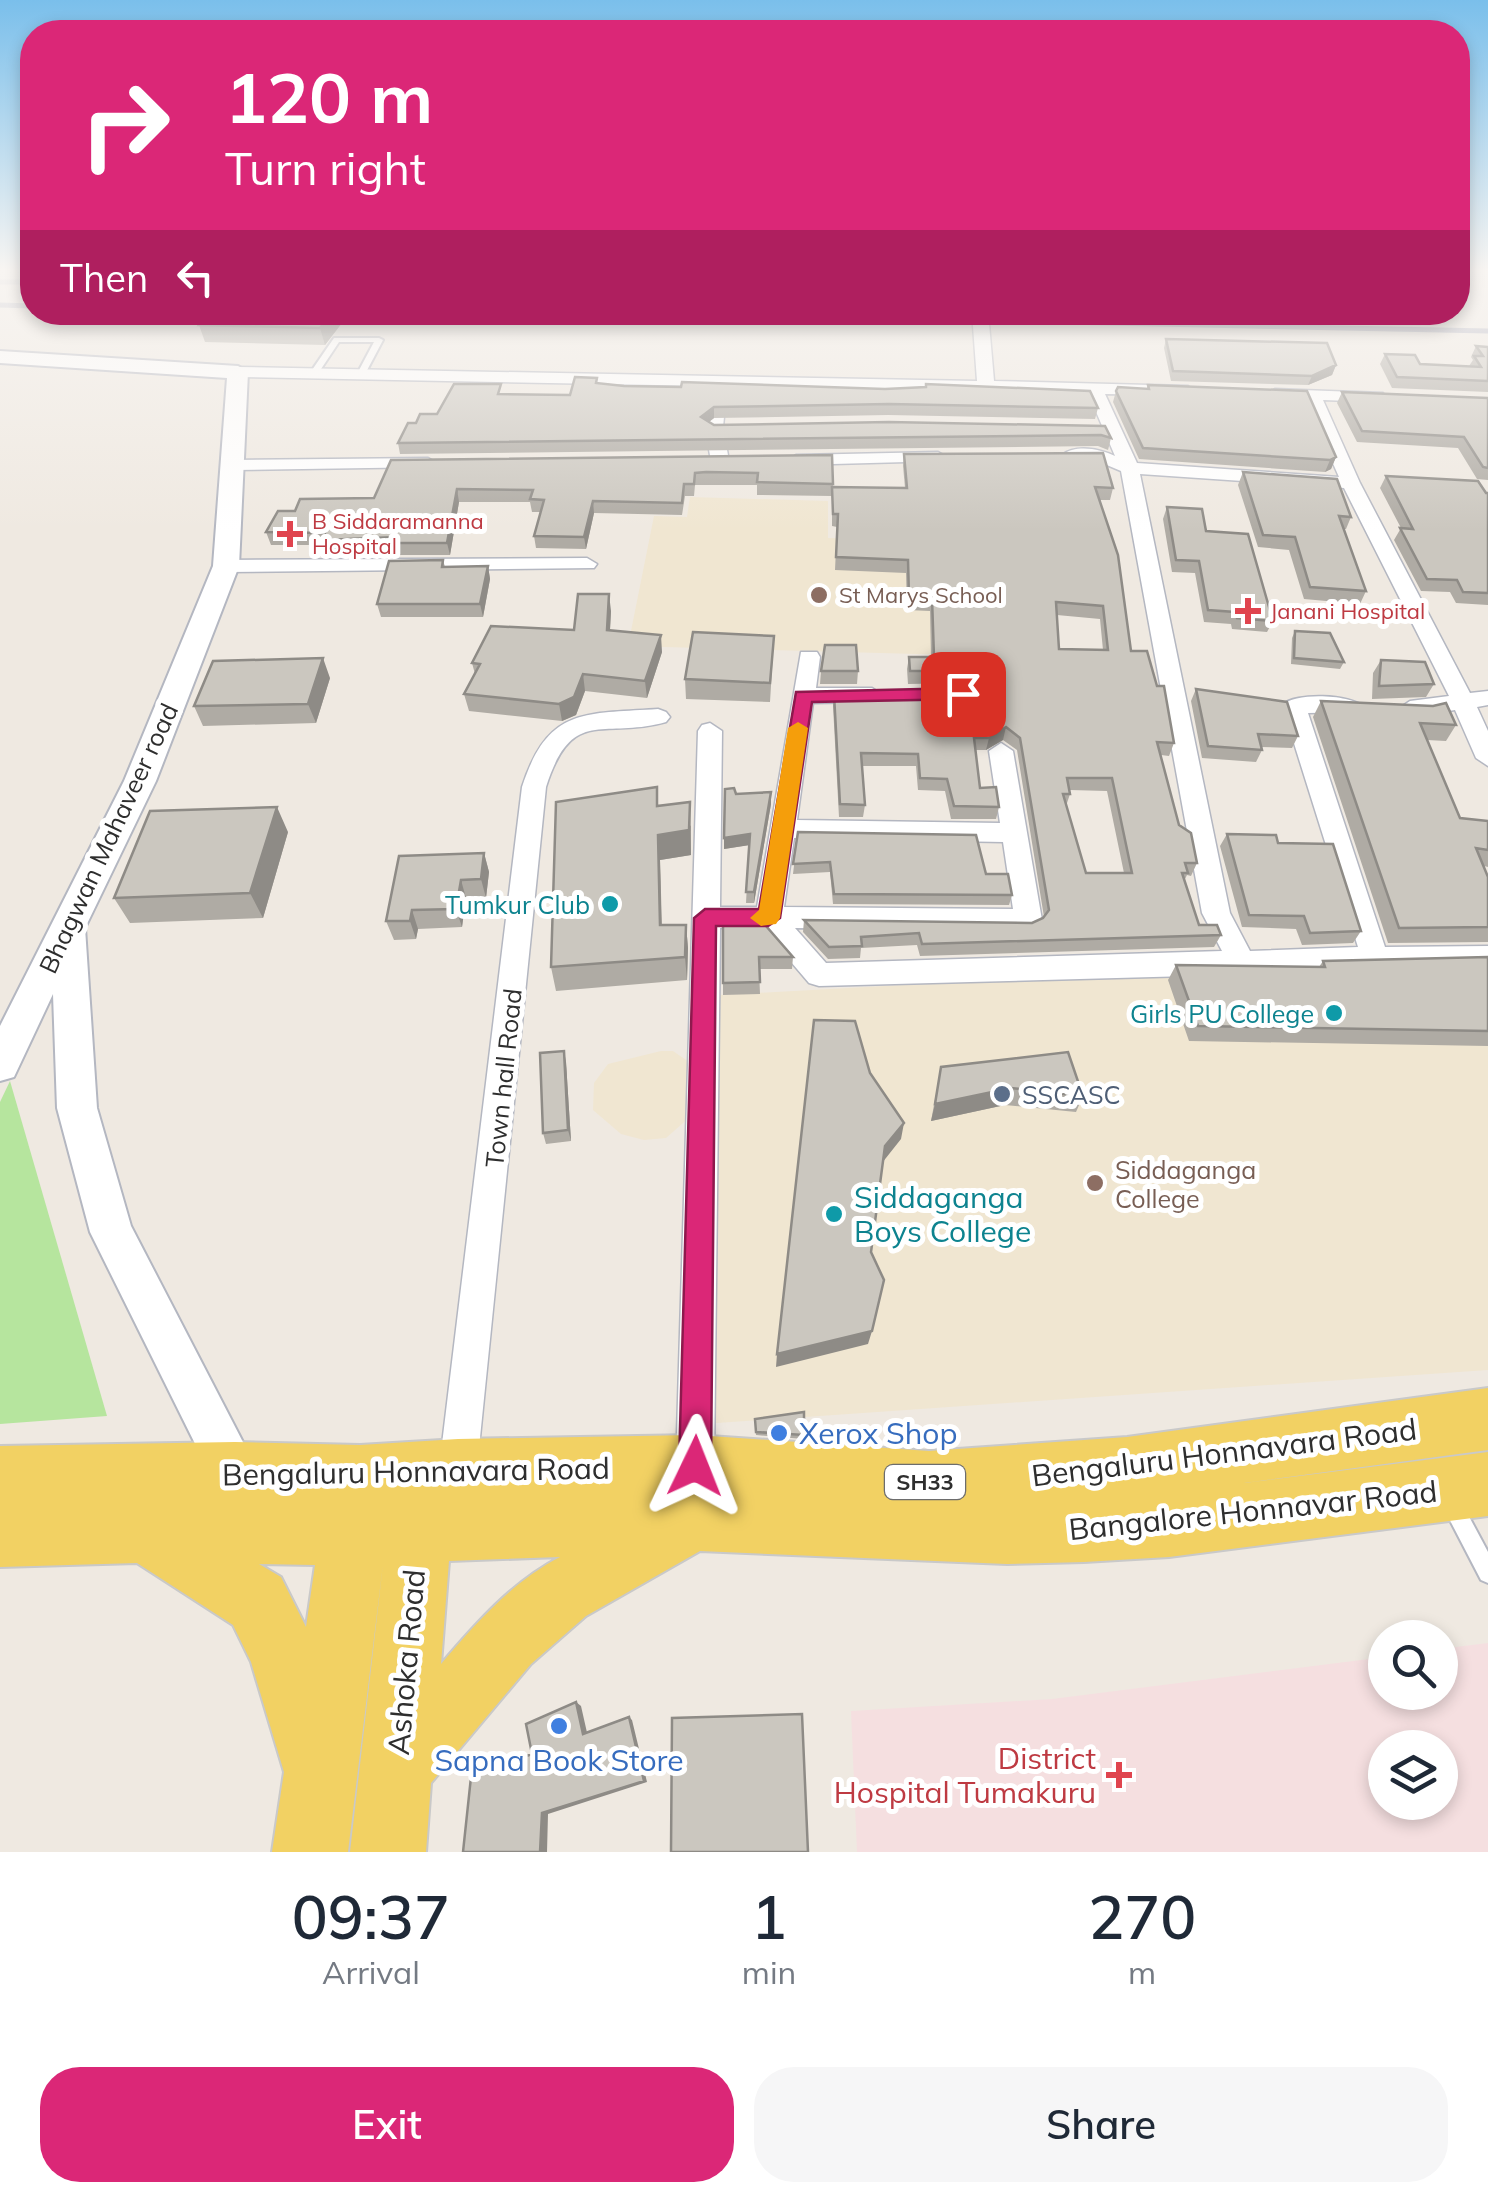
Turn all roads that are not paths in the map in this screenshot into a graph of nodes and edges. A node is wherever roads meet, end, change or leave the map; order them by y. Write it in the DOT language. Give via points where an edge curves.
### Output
graph roads {
  1 [pos="326,356"];
  2 [pos="370,356"];
  3 [pos="984,356"];
  4 [pos="0,358"];
  5 [pos="238,372"];
  6 [pos="314,373"];
  7 [pos="361,374"];
  8 [pos="720,380"];
  9 [pos="1094,386"];
  10 [pos="986,387"];
  11 [pos="1204,391"];
  12 [pos="1259,393"];
  13 [pos="1312,396"];
  14 [pos="1404,398"];
  15 [pos="1061,455"];
  16 [pos="961,457"];
  17 [pos="775,460"];
  18 [pos="720,461"];
  19 [pos="447,463"];
  20 [pos="232,465"];
  21 [pos="1130,468"];
  22 [pos="1351,484"];
  23 [pos="587,564"];
  24 [pos="226,566"];
  25 [pos="809,657"];
  26 [pos="892,695"];
  27 [pos="803,696"];
  28 [pos="1475,699"];
  29 [pos="658,717"];
  30 [pos="710,731"];
  31 [pos="1001,751"];
  32 [pos="1488,758"];
  33 [pos="783,829"];
  34 [pos="1014,833"];
  35 [pos="705,918"];
  36 [pos="768,918"];
  37 [pos="69,925"];
  38 [pos="1488,957"];
  39 [pos="1375,958"];
  40 [pos="1242,962"];
  41 [pos="0,1065"];
  42 [pos="1488,1419"];
  43 [pos="235,1474"];
  44 [pos="0,1478"];
  45 [pos="1466,1487"];
  46 [pos="695,1493"];
  47 [pos="411,1502"];
  48 [pos="144,1530"];
  49 [pos="0,1535"];
  50 [pos="1488,1573"];
  51 [pos="396,1769"];
  52 [pos="320,1777"];
  53 [pos="310,1852"];
  54 [pos="388,1852"];
  1 -- 6 [label="lane"];
  2 -- 7 [label="lane"];
  3 -- 10 [label="street"];
  4 -- 5 [label="street"];
  5 -- 6 [label="street"];
  5 -- 20 [label="street, Bhagwan Mahaveer road"];
  6 -- 7 [label="street"];
  7 -- 8 [label="street"];
  8 -- 10 [label="street"];
  8 -- 18 [label="street"];
  9 -- 10 [label="street"];
  9 -- 11 [label="street"];
  9 -- 21 [label="street" via="1105,428"];
  12 -- 13 [label="street"];
  13 -- 14 [label="street"];
  13 -- 22 [label="street"];
  15 -- 21 [label="street" via="1098,455"];
  16 -- 17 [label="street"];
  19 -- 20 [label="street"];
  20 -- 24 [label="street, Bhagwan Mahaveer road"];
  21 -- 22 [label="street"];
  21 -- 40 [label="street" via="1180,688 1216,913"];
  22 -- 28 [label="street"];
  23 -- 24 [label="street"];
  24 -- 37 [label="street, Bhagwan Mahaveer road" via="140,781"];
  25 -- 27 [label="street"];
  26 -- 27 [label="street"];
  27 -- 33 [label="street"];
  28 -- 32 [label="street"];
  28 -- 39 [label="street" via="1423,710 1286,704"];
  29 -- 47 [label="street, Town hall Road" via="564,732 548,748 534,786"];
  30 -- 35 [label="street"];
  31 -- 34 [label="street"];
  33 -- 34 [label="street"];
  33 -- 36 [label="street"];
  34 -- 36 [label="street" via="1028,920"];
  35 -- 36 [label="street"];
  35 -- 46 [label="street"];
  36 -- 40 [label="street" via="819,976"];
  37 -- 41 [label="street, Bhagwan Mahaveer road"];
  37 -- 43 [label="street" via="77,1108 95,1182 111,1232"];
  38 -- 39 [label="street"];
  39 -- 40 [label="street"];
  42 -- 46 [label="main road, Bengaluru Honnavara Road / SH33" via="1021,1478"];
  43 -- 44 [label="main road, Bengaluru Honnavara Road"];
  43 -- 47 [label="main road, Bengaluru Honnavara Road"];
  45 -- 46 [label="main road, Bangalore Honnavar Road / SH33" via="1170,1525 989,1531"];
  45 -- 50 [label="lane"];
  46 -- 47 [label="main road, Bangalore Honnavar Road / SH33"];
  46 -- 51 [label="main road" via="506,1640"];
  47 -- 48 [label="main road"];
  47 -- 51 [label="main road, Ashoka Road"];
  47 -- 52 [label="main road"];
  48 -- 49 [label="main road"];
  48 -- 52 [label="main road" via="257,1601 283,1654"];
  51 -- 54 [label="main road, Ashoka Road"];
  52 -- 53 [label="main road"];
}
